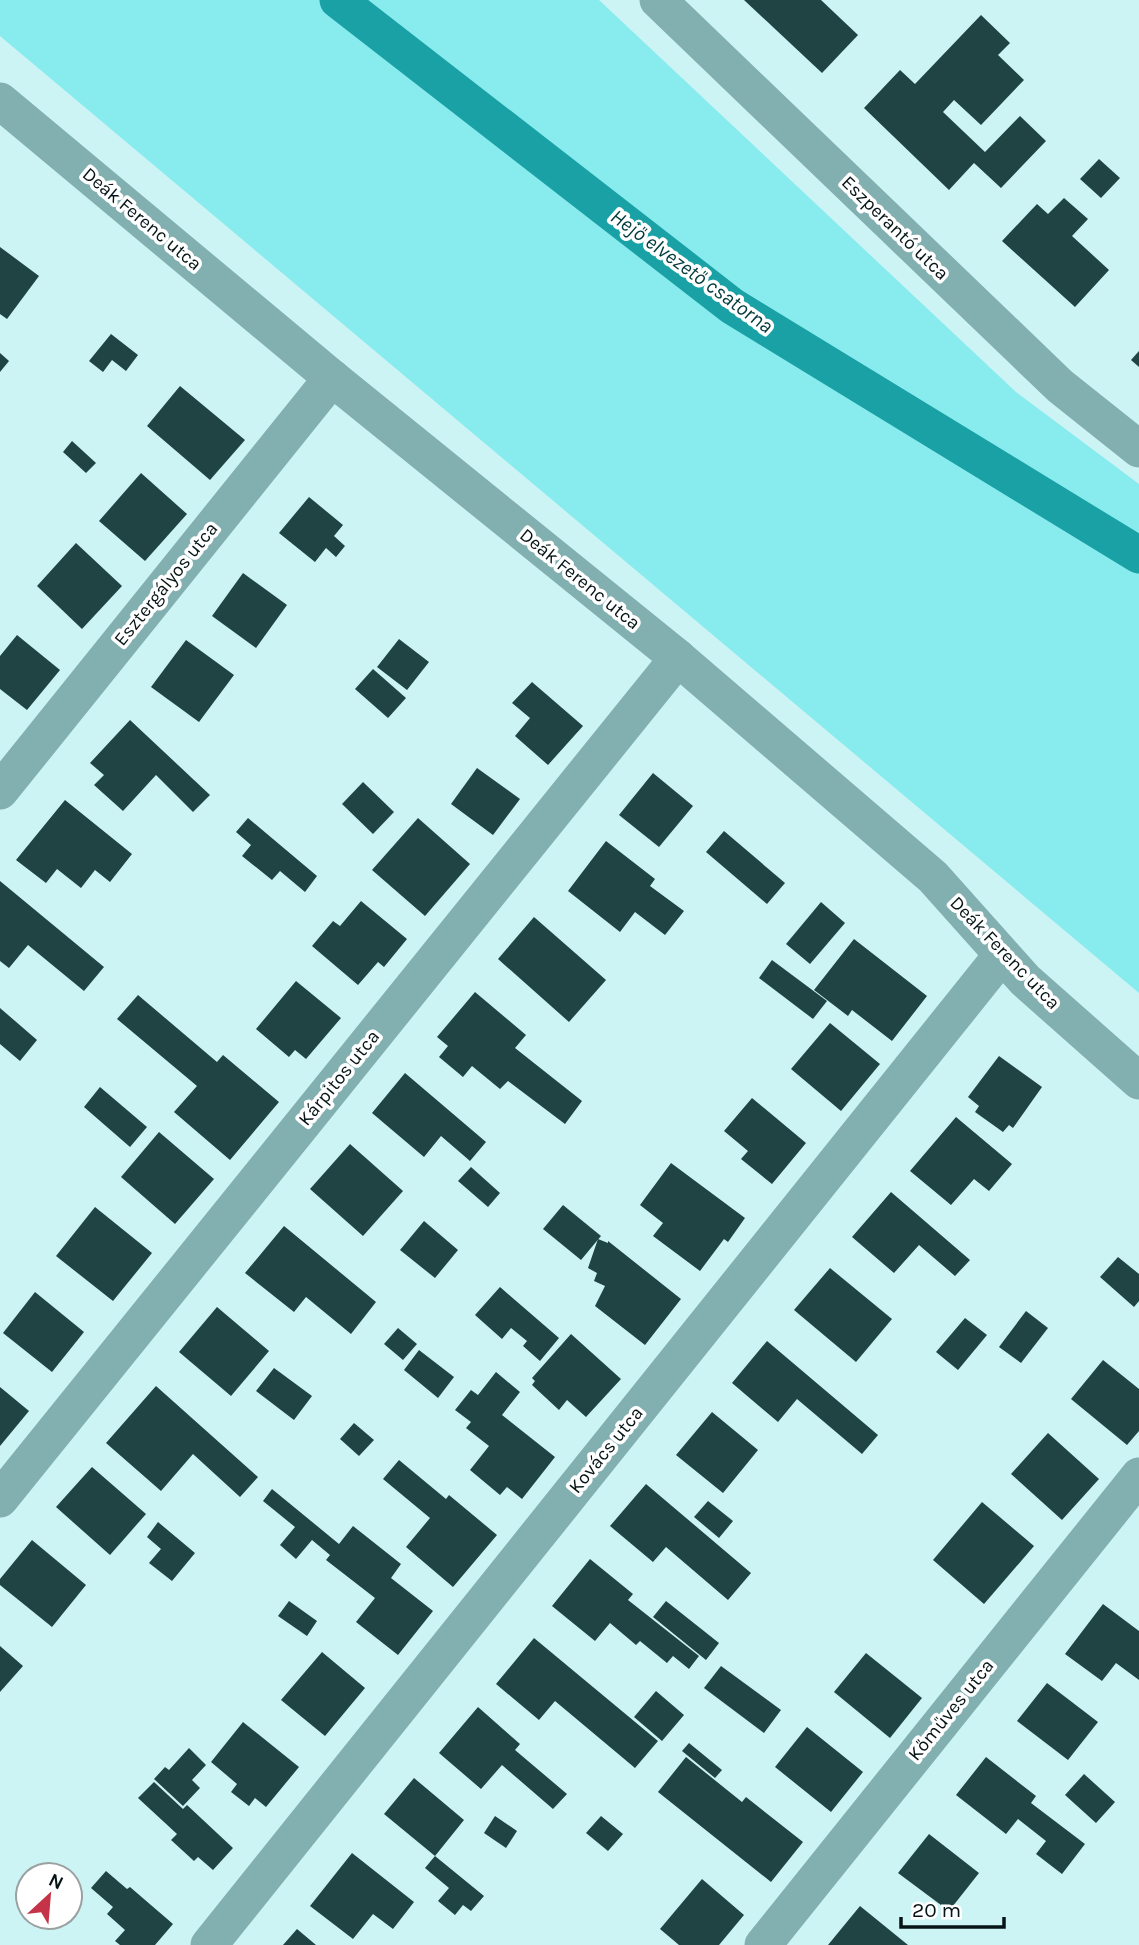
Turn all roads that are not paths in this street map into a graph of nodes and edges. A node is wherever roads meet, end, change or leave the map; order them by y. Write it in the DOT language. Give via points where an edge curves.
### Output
graph roads {
  1 [pos="658,0"];
  2 [pos="6,119"];
  3 [pos="332,378"];
  4 [pos="1139,449"];
  5 [pos="678,658"];
  6 [pos="0,791"];
  7 [pos="1002,955"];
  8 [pos="1139,1080"];
  9 [pos="1139,1476"];
  10 [pos="0,1499"];
  11 [pos="209,1945"];
  12 [pos="763,1945"];
  1 -- 4 [label="street, Eszperantó utca" via="1060,386"];
  2 -- 3 [label="street, Deák Ferenc utca"];
  3 -- 5 [label="street, Deák Ferenc utca"];
  3 -- 6 [label="street, Esztergályos utca"];
  5 -- 7 [label="street, Deák Ferenc utca" via="933,877"];
  5 -- 10 [label="street, Kárpitos utca"];
  7 -- 8 [label="street, Deák Ferenc utca"];
  7 -- 11 [label="street, Kovács utca"];
  9 -- 12 [label="street, Kőműves utca"];
}
